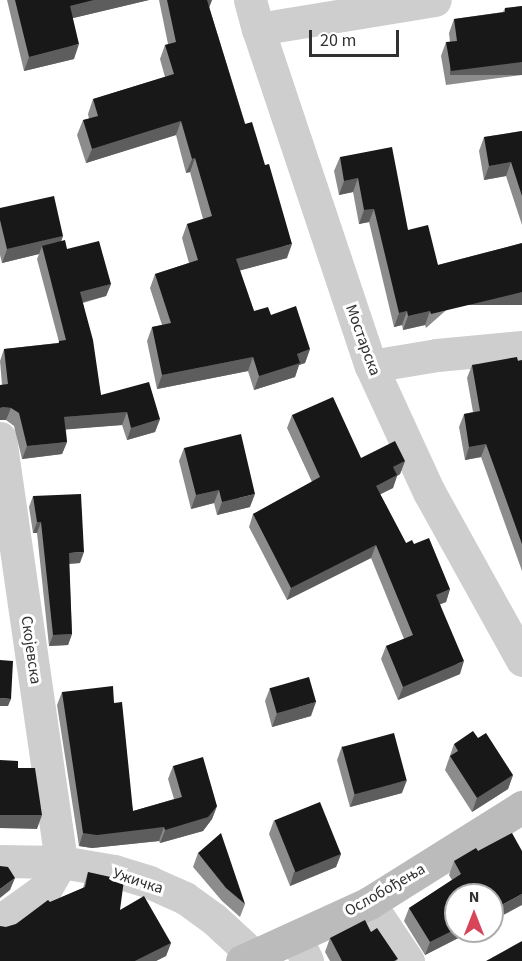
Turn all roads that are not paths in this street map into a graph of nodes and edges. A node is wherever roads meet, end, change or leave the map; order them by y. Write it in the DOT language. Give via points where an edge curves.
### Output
graph roads {
  1 [pos="435,0"];
  2 [pos="254,15"];
  3 [pos="522,348"];
  4 [pos="371,366"];
  5 [pos="0,438"];
  6 [pos="522,660"];
  7 [pos="522,807"];
  8 [pos="0,861"];
  9 [pos="61,862"];
  10 [pos="369,903"];
  11 [pos="0,921"];
  12 [pos="301,949"];
  13 [pos="248,959"];
  14 [pos="408,961"];
  1 -- 2 [label="street"];
  2 -- 4 [label="street, Мостарска"];
  3 -- 4 [label="street" via="437,355"];
  4 -- 6 [label="street, Мостарска" via="429,492"];
  5 -- 9 [label="street, Скојевска"];
  7 -- 10 [label="street, Ослобођења"];
  8 -- 9 [label="street, Ужичка"];
  9 -- 11 [label="street" via="46,888"];
  9 -- 13 [label="street, Ужичка" via="114,871 185,898 213,918"];
  10 -- 12 [label="street, Ослобођења"];
  10 -- 14 [label="street"];
  12 -- 13 [label="street, Ослобођења"];
}
